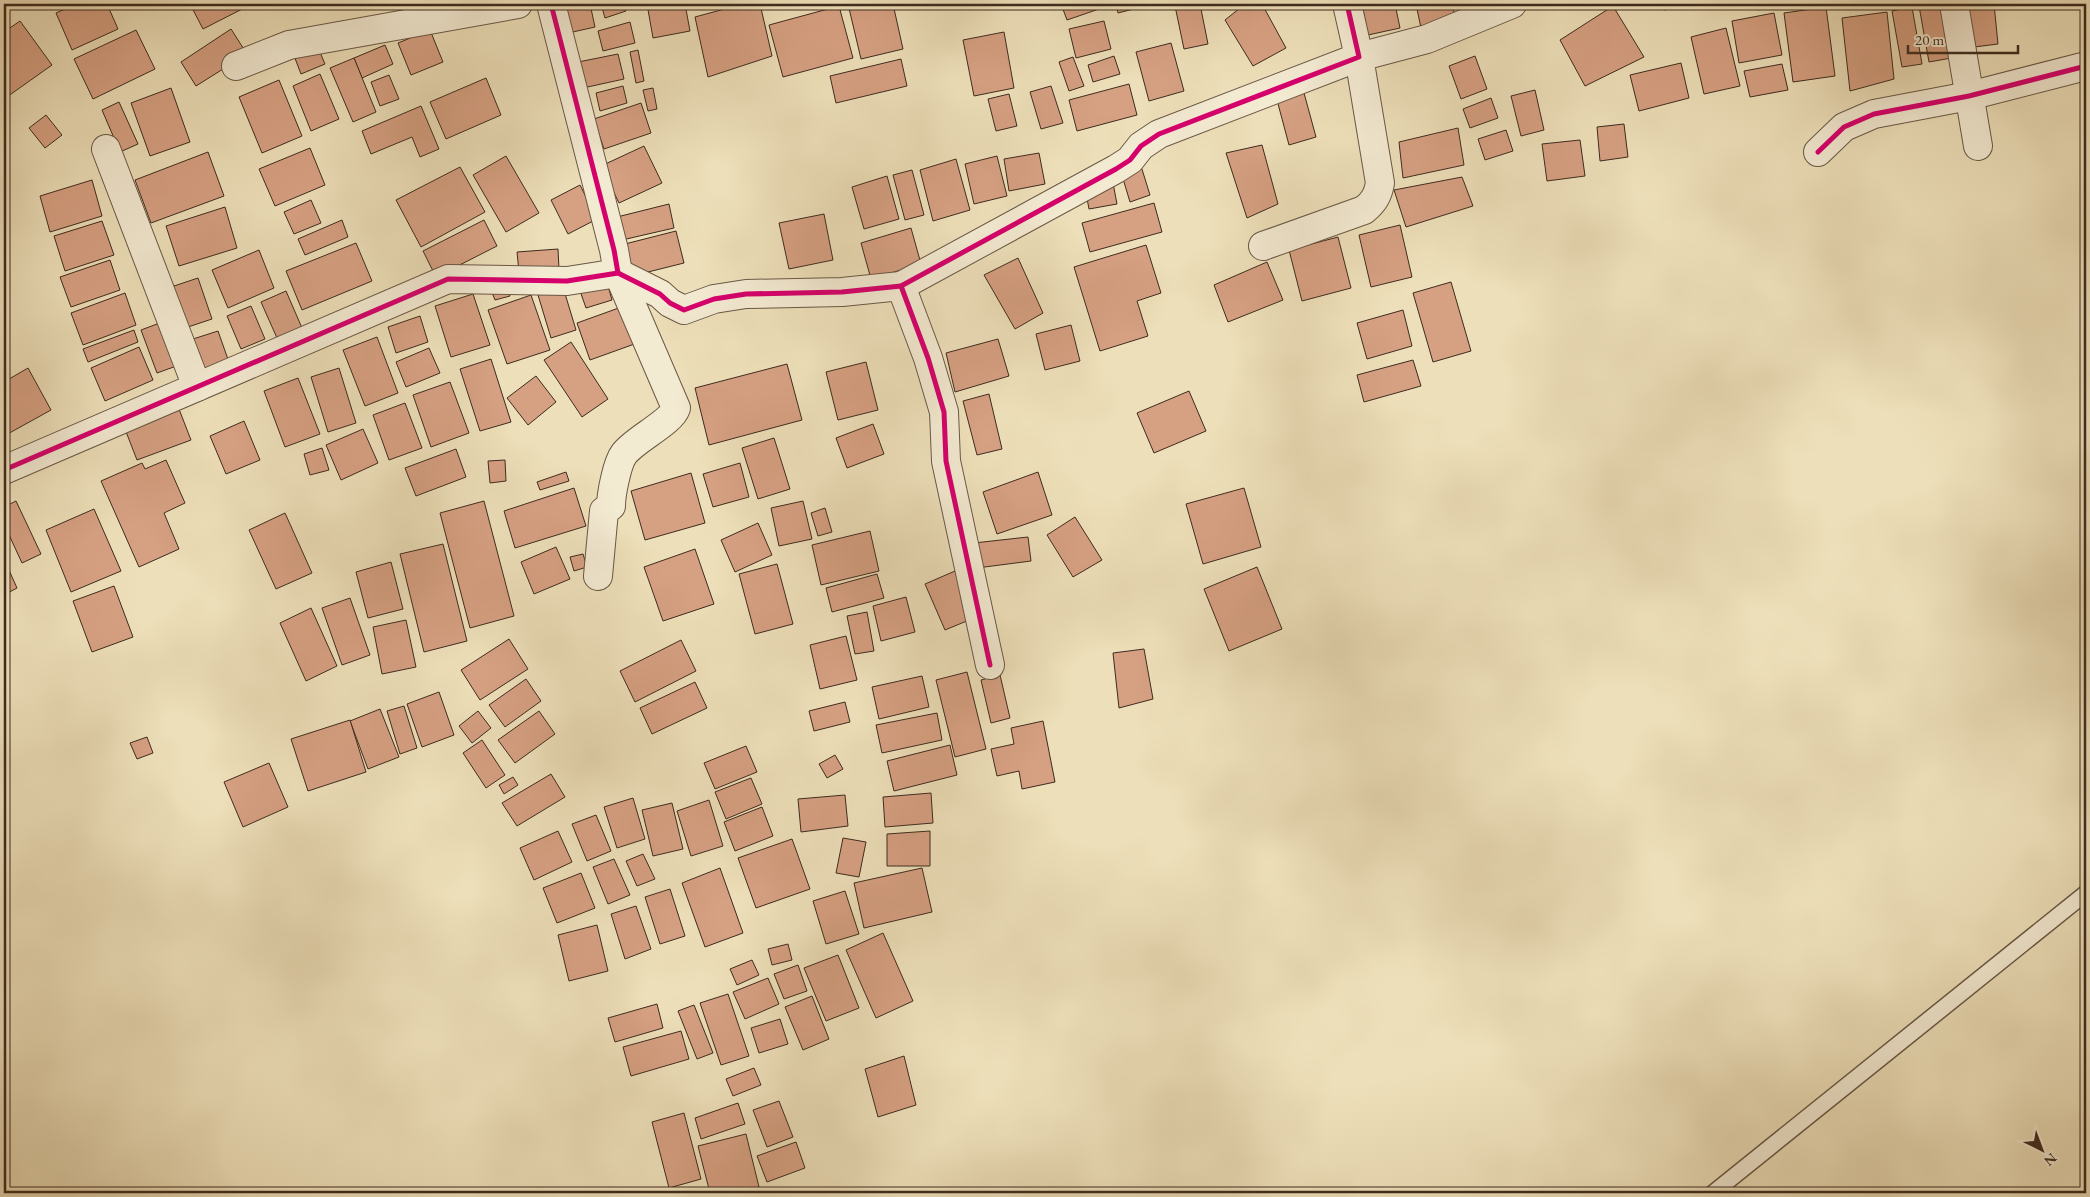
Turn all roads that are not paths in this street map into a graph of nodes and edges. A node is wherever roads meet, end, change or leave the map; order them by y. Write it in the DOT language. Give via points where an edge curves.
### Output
graph roads {
  1 [pos="518,4"];
  2 [pos="551,4"];
  3 [pos="1347,4"];
  4 [pos="1512,4"];
  5 [pos="1954,4"];
  6 [pos="1359,57"];
  7 [pos="236,66"];
  8 [pos="2086,66"];
  9 [pos="1969,96"];
  10 [pos="1978,146"];
  11 [pos="106,149"];
  12 [pos="1818,152"];
  13 [pos="1263,246"];
  14 [pos="618,273"];
  15 [pos="901,286"];
  16 [pos="197,387"];
  17 [pos="4,470"];
  18 [pos="598,576"];
  19 [pos="990,665"];
  20 [pos="2086,893"];
  21 [pos="1713,1193"];
  1 -- 7 [label="street" via="289,45"];
  2 -- 14 [label="street"];
  3 -- 6 [label="street"];
  4 -- 6 [label="street" via="1427,39"];
  5 -- 9 [label="street"];
  6 -- 13 [label="street" via="1380,183 1378,196 1364,210"];
  6 -- 15 [label="street" via="1159,134 1116,169"];
  8 -- 9 [label="street"];
  9 -- 10 [label="street"];
  9 -- 12 [label="street" via="1874,114 1844,127"];
  11 -- 16 [label="street"];
  14 -- 15 [label="street" via="684,310 714,299 746,294 842,292"];
  14 -- 16 [label="street" via="567,281 448,279"];
  14 -- 18 [label="street" via="676,408 671,416 630,447 621,458 611,506 604,511"];
  15 -- 19 [label="street" via="944,412 946,461"];
  16 -- 17 [label="street"];
  20 -- 21 [label="lane"];
}
